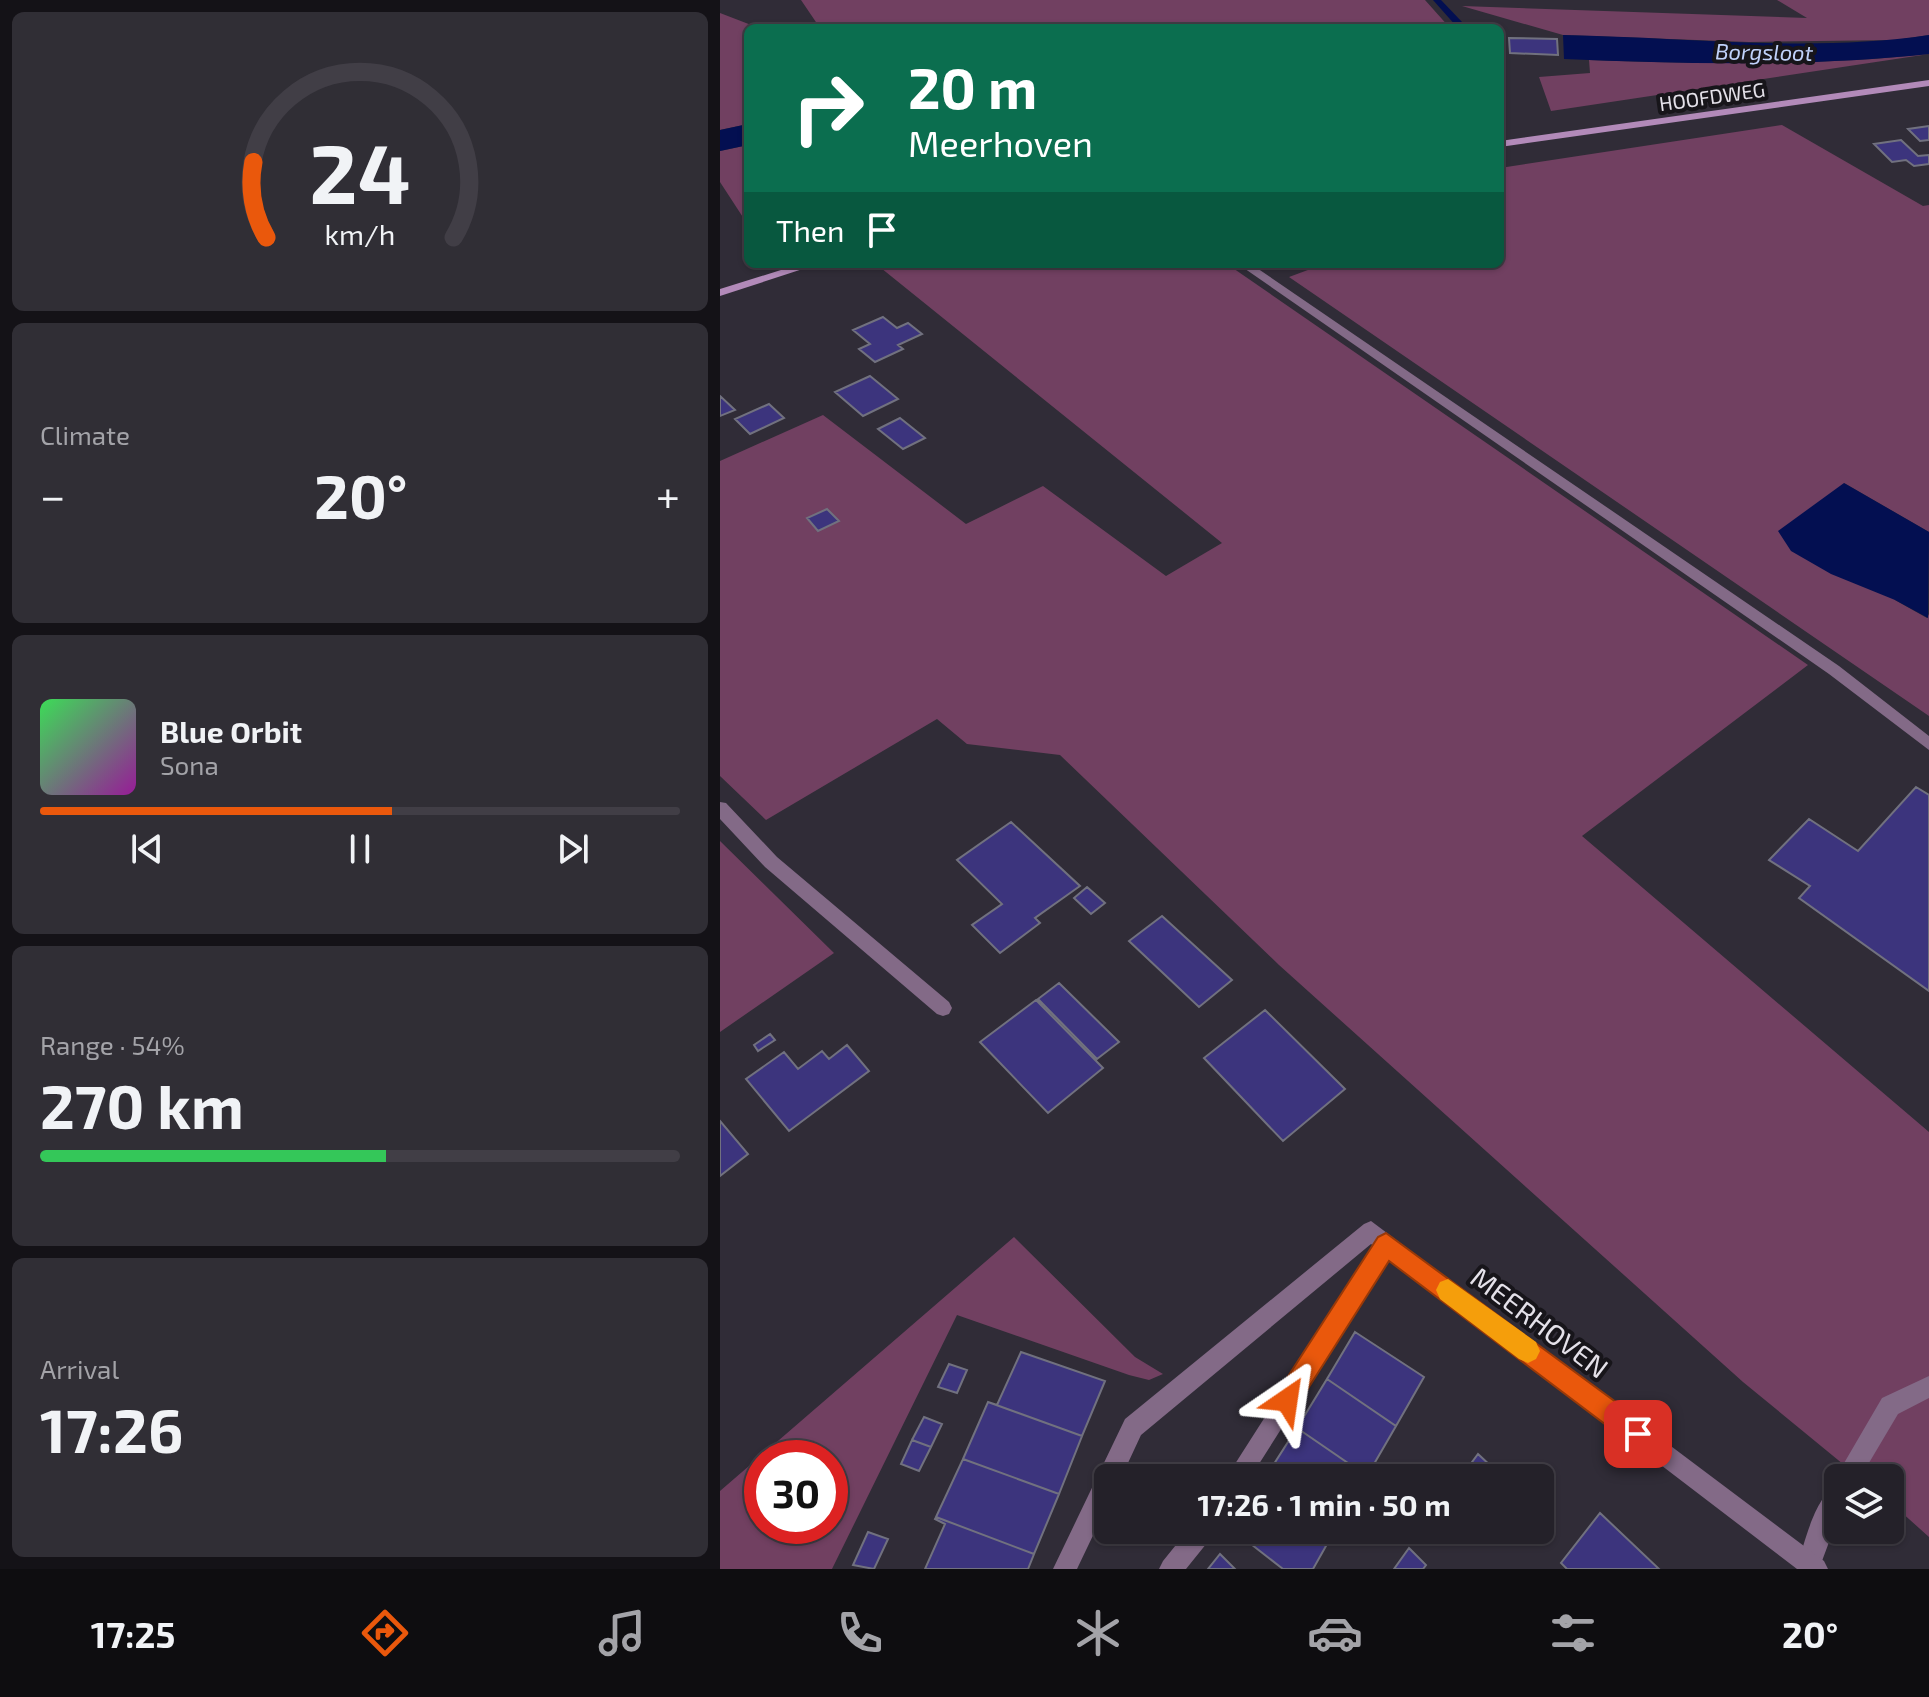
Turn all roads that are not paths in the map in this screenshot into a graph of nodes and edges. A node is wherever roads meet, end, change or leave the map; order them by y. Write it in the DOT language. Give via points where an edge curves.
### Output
graph roads {
  1 [pos="1929,83"];
  2 [pos="1504,143"];
  3 [pos="799,268"];
  4 [pos="1250,268"];
  5 [pos="720,293"];
  6 [pos="1929,744"];
  7 [pos="720,808"];
  8 [pos="943,1008"];
  9 [pos="1386,1245"];
  10 [pos="1929,1387"];
  11 [pos="1115,1464"];
  12 [pos="1246,1464"];
  13 [pos="1856,1464"];
  14 [pos="1094,1508"];
  15 [pos="1824,1520"];
  16 [pos="1192,1544"];
  17 [pos="1811,1567"];
  18 [pos="1065,1569"];
  19 [pos="1171,1569"];
  1 -- 2 [label="main road, HOOFDWEG"];
  3 -- 5 [label="main road"];
  4 -- 6 [label="street" via="1834,670"];
  7 -- 8 [label="street" via="771,862"];
  9 -- 11 [label="street" via="1371,1231 1133,1427"];
  9 -- 12 [label="street"];
  9 -- 17 [label="street, MEERHOVEN"];
  10 -- 13 [label="street" via="1890,1406"];
  14 -- 18 [label="street"];
  15 -- 17 [label="street"];
  16 -- 19 [label="street"];
}
